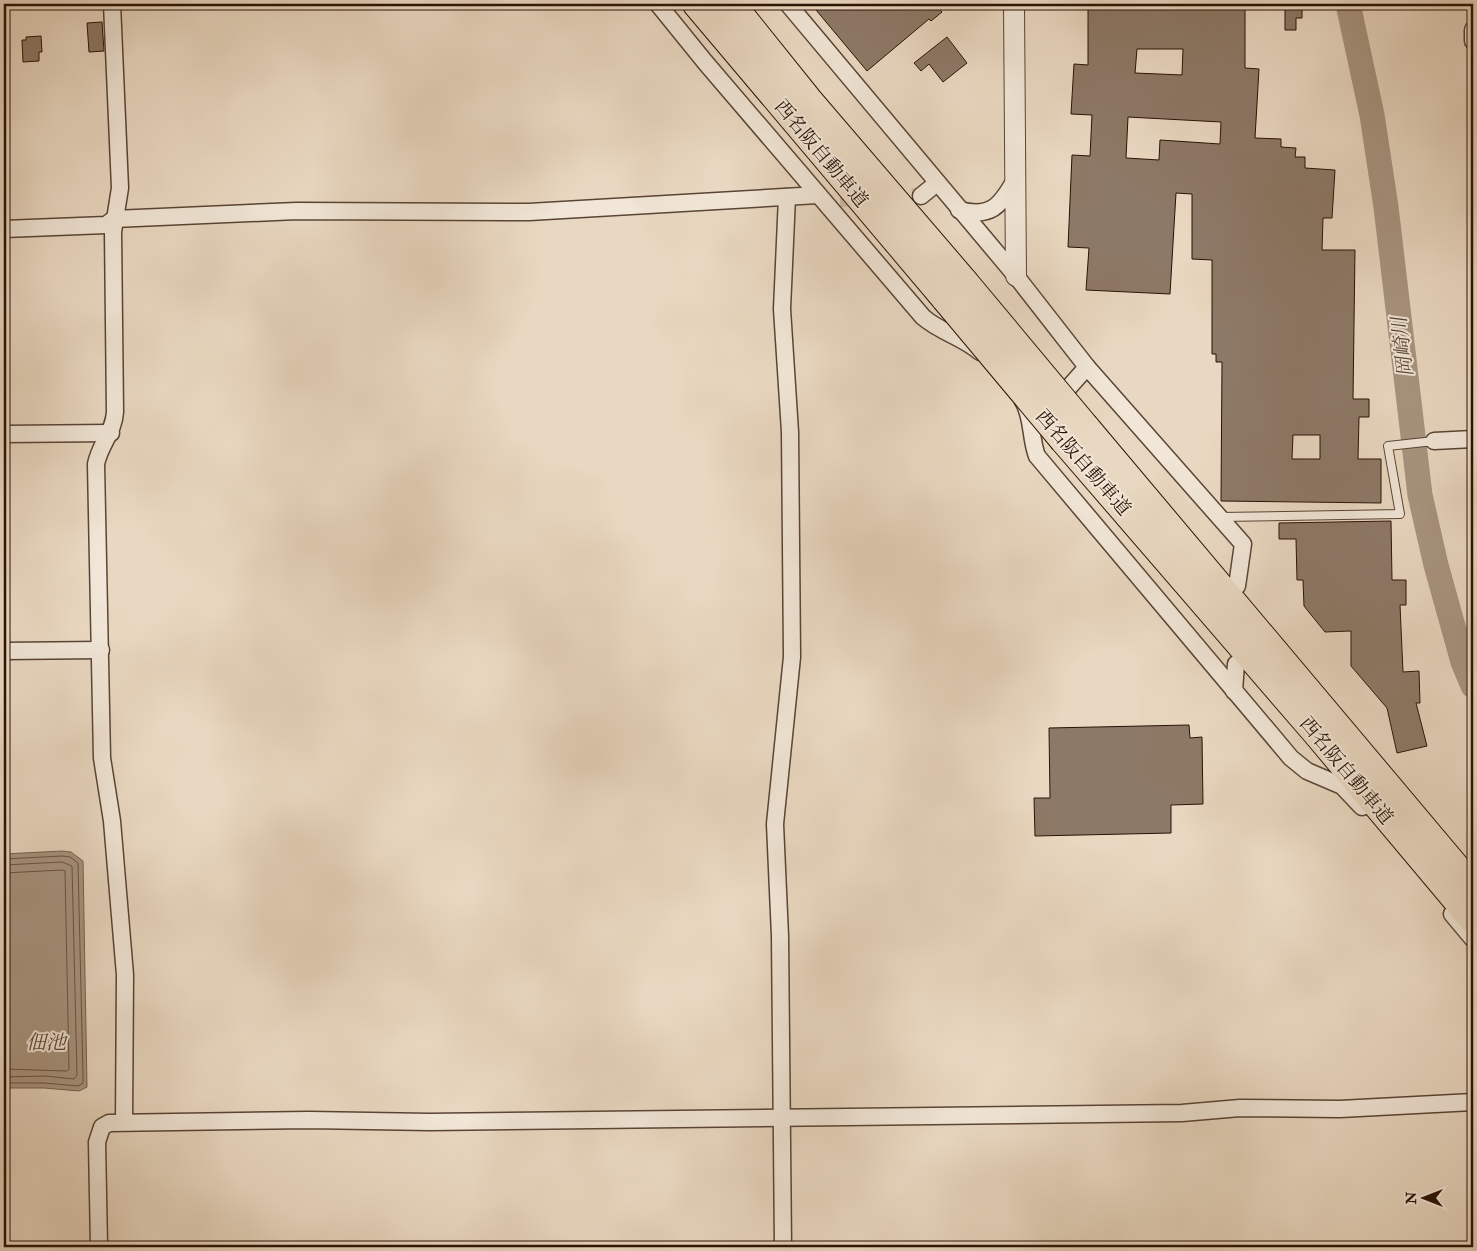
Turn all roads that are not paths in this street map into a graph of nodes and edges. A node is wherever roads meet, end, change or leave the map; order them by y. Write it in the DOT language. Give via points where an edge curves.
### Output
graph roads {
  1 [pos="112,4"];
  2 [pos="658,4"];
  3 [pos="697,4"];
  4 [pos="730,4"];
  5 [pos="788,4"];
  6 [pos="1014,4"];
  7 [pos="1473,30"];
  8 [pos="1473,41"];
  9 [pos="1015,180"];
  10 [pos="936,183"];
  11 [pos="818,195"];
  12 [pos="921,196"];
  13 [pos="788,197"];
  14 [pos="959,210"];
  15 [pos="114,219"];
  16 [pos="4,229"];
  17 [pos="1016,276"];
  18 [pos="955,291"];
  19 [pos="1088,367"];
  20 [pos="1030,430"];
  21 [pos="111,433"];
  22 [pos="4,434"];
  23 [pos="1473,439"];
  24 [pos="1434,441"];
  25 [pos="1218,517"];
  26 [pos="1237,586"];
  27 [pos="102,650"];
  28 [pos="4,651"];
  29 [pos="1236,664"];
  30 [pos="1234,690"];
  31 [pos="1323,725"];
  32 [pos="1473,888"];
  33 [pos="1473,919"];
  34 [pos="1473,939"];
  35 [pos="1473,1102"];
  36 [pos="781,1117"];
  37 [pos="124,1122"];
  38 [pos="99,1247"];
  39 [pos="783,1247"];
  1 -- 15 [label="street" via="120,188"];
  2 -- 11 [label="street"];
  3 -- 18 [label="highway, 西名阪自動車道"];
  4 -- 18 [label="highway, 西名阪自動車道"];
  5 -- 10 [label="street"];
  6 -- 9 [label="street"];
  7 -- 8 [label="street"];
  9 -- 14 [label="street" via="1003,199 990,211 975,214"];
  9 -- 17 [label="street"];
  10 -- 12 [label="street"];
  10 -- 14 [label="street"];
  11 -- 13 [label="street"];
  11 -- 20 [label="street" via="835,203 923,317 979,351 1027,407"];
  13 -- 15 [label="street" via="530,212 296,211"];
  13 -- 36 [label="street" via="782,309 790,432 792,657 775,824 780,936"];
  14 -- 17 [label="street"];
  15 -- 16 [label="street" via="106,226"];
  15 -- 21 [label="street" via="115,412"];
  17 -- 19 [label="street"];
  18 -- 31 [label="highway, 西名阪自動車道, bridge"];
  19 -- 20 [label="street"];
  19 -- 25 [label="street"];
  20 -- 30 [label="street" via="1037,456"];
  21 -- 22 [label="street"];
  21 -- 27 [label="street" via="98,453 96,464"];
  23 -- 24 [label="street"];
  24 -- 25 [label="lane" via="1388,446 1400,514"];
  25 -- 26 [label="street" via="1244,544"];
  27 -- 28 [label="street"];
  27 -- 37 [label="street" via="102,758 112,821 125,974"];
  29 -- 30 [label="street"];
  30 -- 34 [label="street" via="1299,767 1342,786 1350,794"];
  31 -- 32 [label="highway, 西名阪自動車道"];
  31 -- 33 [label="highway, 西名阪自動車道"];
  35 -- 36 [label="street" via="1340,1109 1240,1108 1182,1113"];
  36 -- 37 [label="street"];
  36 -- 39 [label="street"];
  37 -- 38 [label="street" via="102,1127 97,1142"];
}
